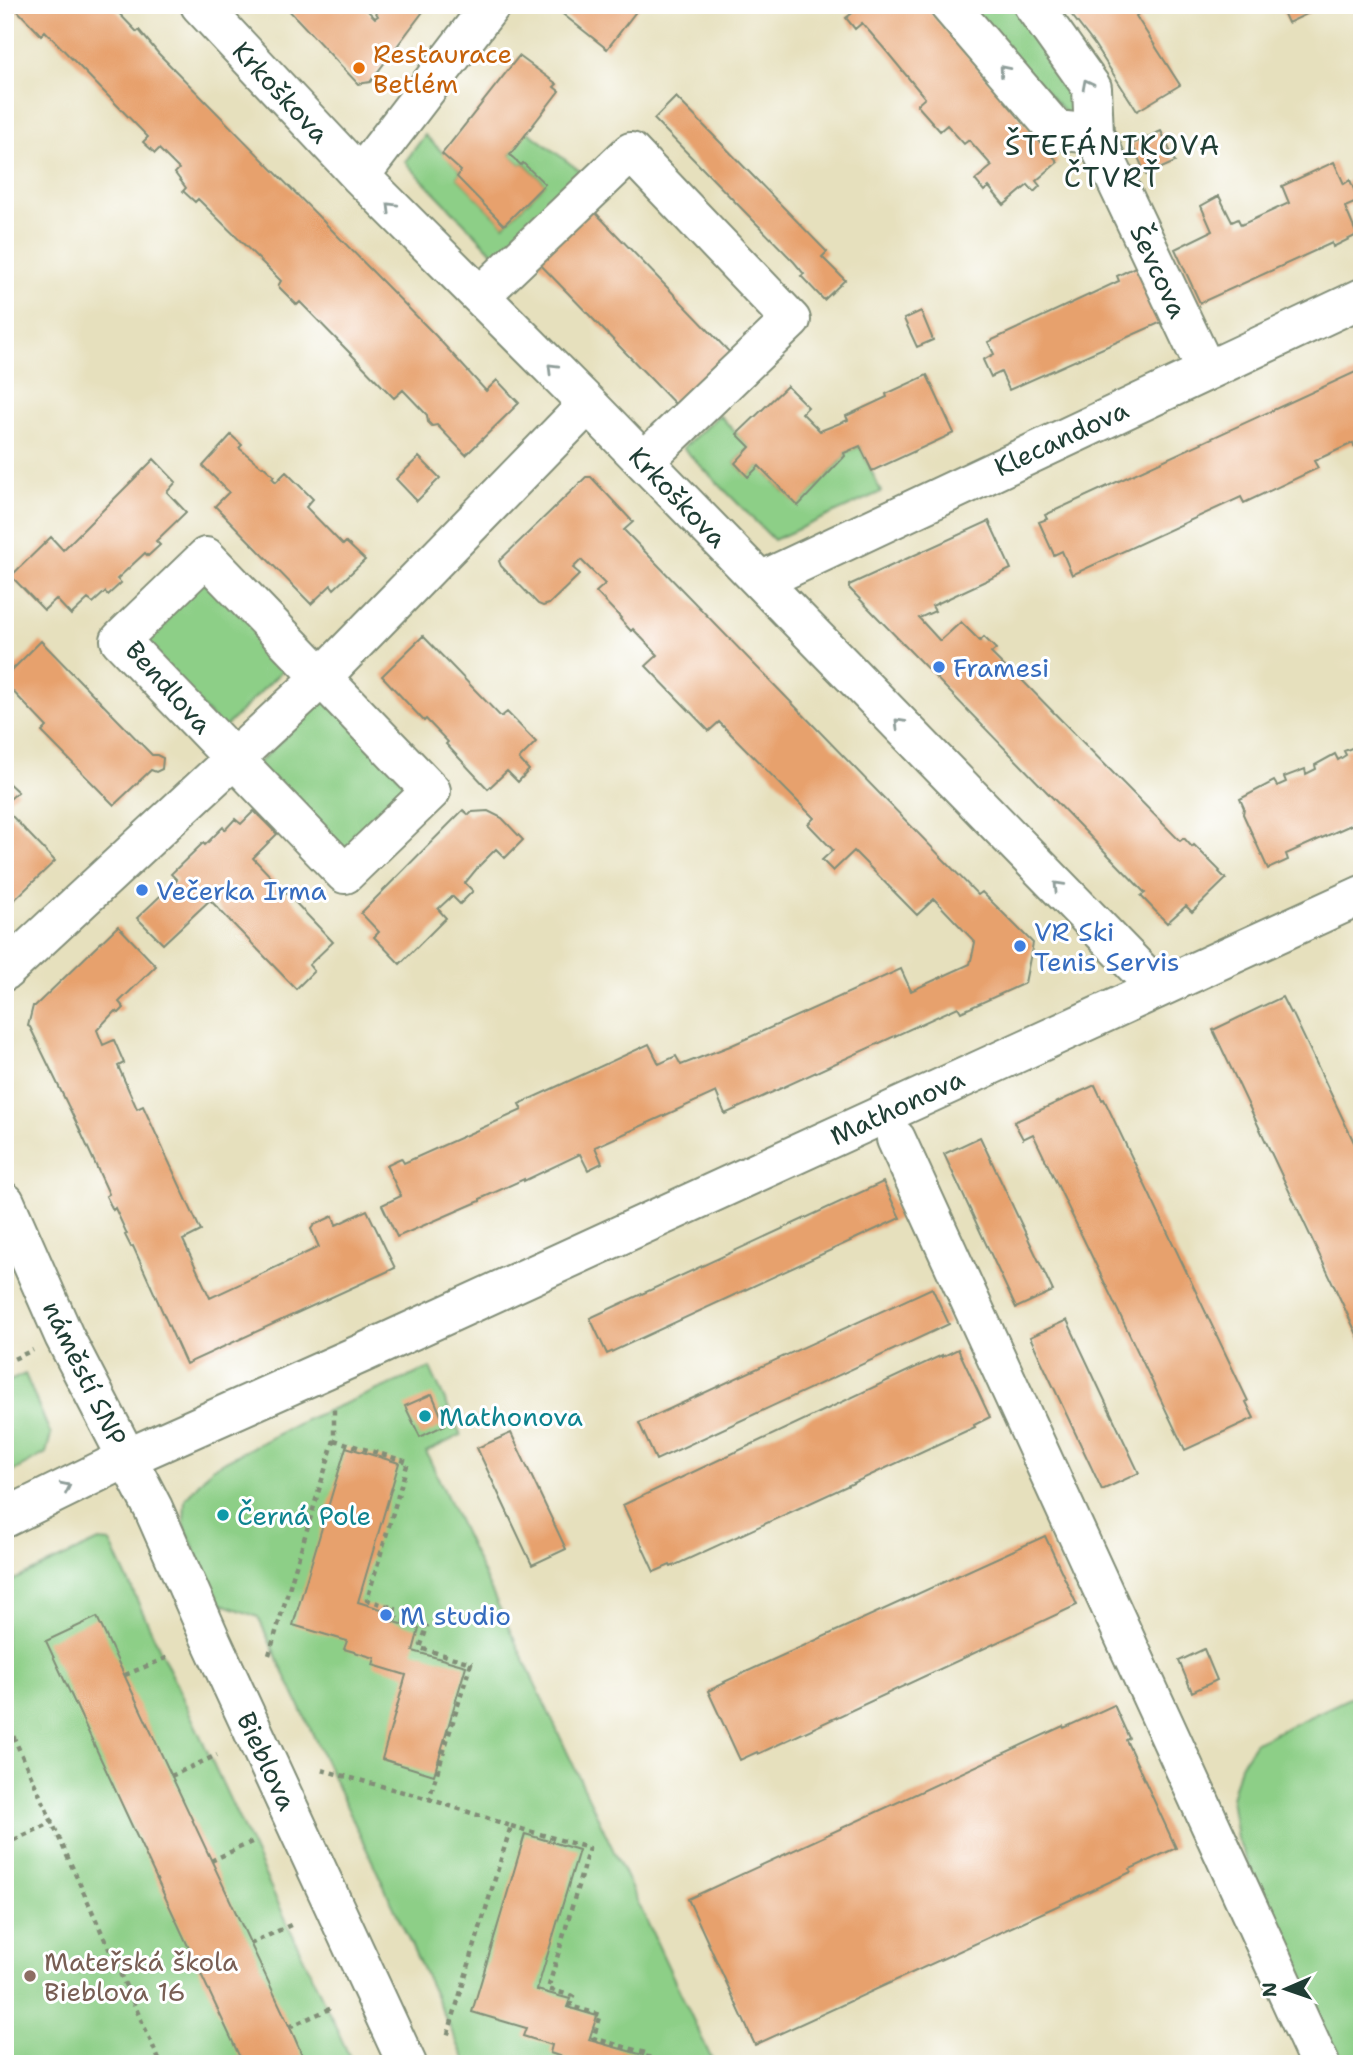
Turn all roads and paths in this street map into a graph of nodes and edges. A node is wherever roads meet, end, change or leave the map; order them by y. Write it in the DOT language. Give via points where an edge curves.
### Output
graph roads {
  1 [pos="200,5"];
  2 [pos="491,5"];
  3 [pos="949,5"];
  4 [pos="1033,5"];
  5 [pos="1094,134"];
  6 [pos="360,176"];
  7 [pos="480,296"];
  8 [pos="1362,298"];
  9 [pos="1206,370"];
  10 [pos="588,404"];
  11 [pos="644,461"];
  12 [pos="761,581"];
  13 [pos="322,677"];
  14 [pos="234,758"];
  15 [pos="1362,895"];
  16 [pos="5,971"];
  17 [pos="1157,988"];
  18 [pos="896,1139"];
  19 [pos="5,1202"];
  20 [pos="333,1397"];
  21 [pos="334,1440"];
  22 [pos="127,1458"];
  23 [pos="5,1518"];
  24 [pos="269,1654"];
  25 [pos="171,1656"];
  26 [pos="125,1675"];
  27 [pos="5,1718"];
  28 [pos="217,1755"];
  29 [pos="322,1770"];
  30 [pos="172,1776"];
  31 [pos="429,1799"];
  32 [pos="53,1822"];
  33 [pos="511,1826"];
  34 [pos="256,1840"];
  35 [pos="5,1844"];
  36 [pos="211,1861"];
  37 [pos="295,1923"];
  38 [pos="250,1944"];
  39 [pos="334,2007"];
  40 [pos="289,2027"];
  41 [pos="447,2038"];
  42 [pos="161,2064"];
  43 [pos="407,2064"];
  44 [pos="646,2064"];
  45 [pos="1320,2064"];
  1 -- 6 [label="street, Krkoškova"];
  2 -- 6 [label="street"];
  5 -- 3 [label="street, one-way" via="1056,130"];
  5 -- 4 [label="street, Ševcova, one-way" via="1092,88"];
  5 -- 9 [label="street, Ševcova"];
  7 -- 6 [label="street, Krkoškova, one-way"];
  10 -- 7 [label="street, Krkoškova, one-way"];
  7 -- 11 [label="street" via="631,152 791,320"];
  8 -- 9 [label="street, Klecandova"];
  9 -- 12 [label="street, Klecandova"];
  10 -- 11 [label="street, Krkoškova"];
  10 -- 13 [label="street, Bendlova"];
  11 -- 12 [label="street, Krkoškova"];
  17 -- 12 [label="street, Krkoškova, one-way"];
  13 -- 14 [label="street, Bendlova"];
  13 -- 14 [label="street, Bendlova" via="431,791 345,874"];
  13 -- 14 [label="street, Bendlova" via="206,557 120,640"];
  14 -- 16 [label="street, Bendlova"];
  15 -- 17 [label="street, Mathonova"];
  17 -- 22 [label="street, Mathonova"];
  18 -- 45 [label="street"];
  19 -- 22 [label="street, náměstí SNP" via="64,1336"];
  20 -- 21 [label="path"];
  21 -- 24 [label="path"];
  21 -- 31 [label="path" via="408,1462 367,1600 396,1608 393,1617 427,1627 420,1648 471,1663"];
  23 -- 22 [label="street, náměstí SNP, one-way"];
  22 -- 43 [label="street, Bieblova"];
  25 -- 26 [label="path"];
  27 -- 32 [label="path"];
  28 -- 30 [label="path"];
  29 -- 31 [label="path"];
  31 -- 33 [label="path"];
  32 -- 35 [label="path"];
  32 -- 42 [label="path"];
  33 -- 41 [label="path"];
  33 -- 44 [label="path" via="589,1848 548,1989 573,1996 570,2006 601,2015 593,2038 649,2054"];
  34 -- 36 [label="path"];
  37 -- 38 [label="path"];
  39 -- 40 [label="path"];
}
